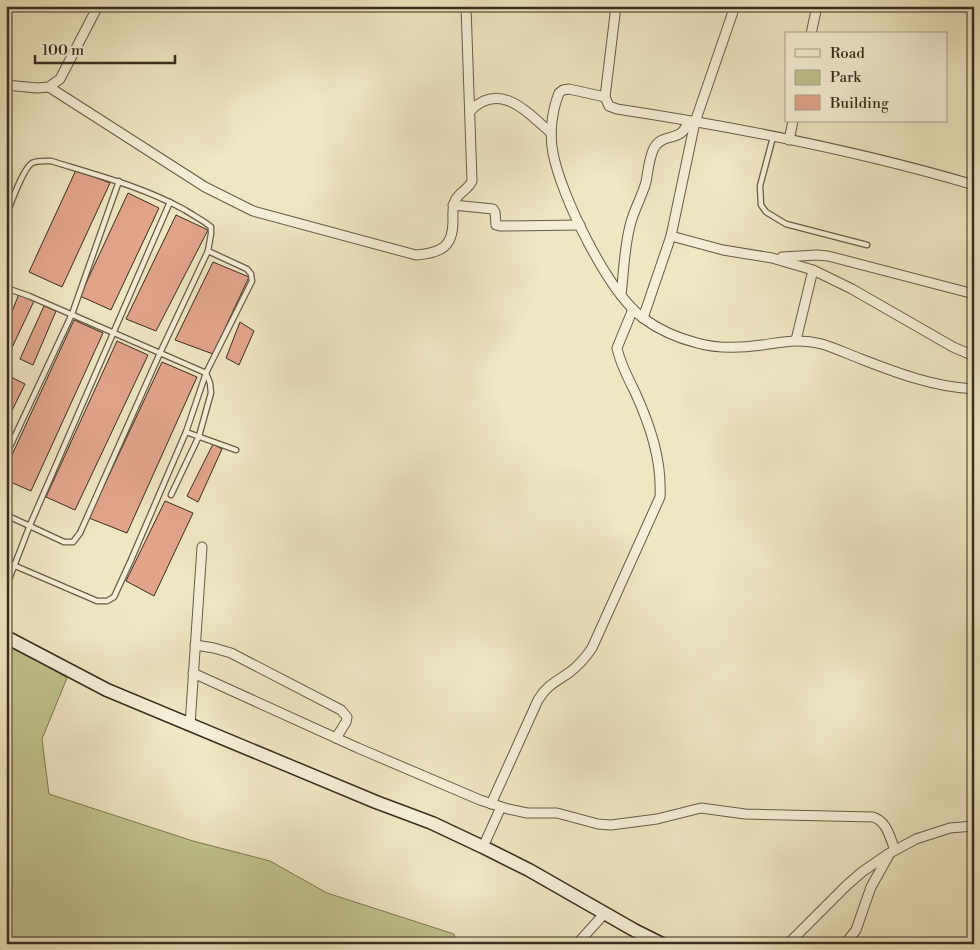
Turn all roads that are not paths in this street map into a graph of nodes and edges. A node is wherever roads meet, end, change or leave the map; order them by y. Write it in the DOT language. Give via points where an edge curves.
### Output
graph roads {
  1 [pos="98,6"];
  2 [pos="466,6"];
  3 [pos="616,6"];
  4 [pos="735,6"];
  5 [pos="817,6"];
  6 [pos="811,32"];
  7 [pos="6,84"];
  8 [pos="49,87"];
  9 [pos="606,97"];
  10 [pos="470,111"];
  11 [pos="692,121"];
  12 [pos="793,122"];
  13 [pos="551,133"];
  14 [pos="773,137"];
  15 [pos="789,140"];
  16 [pos="119,181"];
  17 [pos="974,185"];
  18 [pos="170,202"];
  19 [pos="453,205"];
  20 [pos="6,216"];
  21 [pos="580,225"];
  22 [pos="671,236"];
  23 [pos="867,244"];
  24 [pos="208,251"];
  25 [pos="772,258"];
  26 [pos="813,270"];
  27 [pos="6,288"];
  28 [pos="974,294"];
  29 [pos="621,295"];
  30 [pos="633,309"];
  31 [pos="72,314"];
  32 [pos="643,318"];
  33 [pos="114,333"];
  34 [pos="796,340"];
  35 [pos="160,353"];
  36 [pos="974,356"];
  37 [pos="206,373"];
  38 [pos="974,389"];
  39 [pos="186,432"];
  40 [pos="199,436"];
  41 [pos="236,450"];
  42 [pos="6,455"];
  43 [pos="171,495"];
  44 [pos="6,514"];
  45 [pos="30,525"];
  46 [pos="202,547"];
  47 [pos="6,562"];
  48 [pos="15,565"];
  49 [pos="6,587"];
  50 [pos="6,636"];
  51 [pos="195,645"];
  52 [pos="193,674"];
  53 [pos="190,725"];
  54 [pos="336,738"];
  55 [pos="496,806"];
  56 [pos="974,826"];
  57 [pos="483,847"];
  58 [pos="893,851"];
  59 [pos="604,913"];
  60 [pos="577,944"];
  61 [pos="662,944"];
  62 [pos="788,944"];
  63 [pos="845,944"];
  1 -- 8 [label="street" via="60,79"];
  2 -- 10 [label="street"];
  3 -- 9 [label="street"];
  4 -- 11 [label="street"];
  5 -- 6 [label="street"];
  7 -- 8 [label="street"];
  8 -- 19 [label="street" via="205,187 252,211 416,255 441,250 449,242 453,230"];
  9 -- 11 [label="street" via="609,106 617,109"];
  9 -- 13 [label="street" via="563,90 556,100"];
  10 -- 13 [label="street" via="489,98 503,99 520,107"];
  10 -- 19 [label="street" via="472,181"];
  11 -- 14 [label="street"];
  11 -- 22 [label="street"];
  11 -- 29 [label="street" via="681,134 664,139 654,148 642,196 631,220"];
  12 -- 15 [label="street"];
  13 -- 21 [label="street" via="557,169"];
  14 -- 15 [label="street"];
  14 -- 23 [label="lane" via="760,186 761,205 766,212 786,224"];
  15 -- 17 [label="street"];
  16 -- 18 [label="lane"];
  16 -- 20 [label="lane" via="41,161 26,170"];
  16 -- 31 [label="lane"];
  18 -- 24 [label="lane" via="211,227"];
  18 -- 33 [label="lane"];
  19 -- 21 [label="street" via="493,209 496,225 500,226"];
  21 -- 29 [label="street"];
  22 -- 25 [label="street" via="723,250"];
  22 -- 32 [label="street"];
  24 -- 35 [label="lane"];
  24 -- 37 [label="lane" via="246,269 252,281"];
  25 -- 26 [label="street"];
  25 -- 28 [label="street" via="828,256"];
  26 -- 34 [label="street"];
  26 -- 36 [label="street"];
  27 -- 31 [label="lane"];
  29 -- 30 [label="street"];
  30 -- 32 [label="street"];
  30 -- 55 [label="street" via="617,348 649,426 659,464 660,497 592,648 571,671 551,683 538,700"];
  31 -- 33 [label="lane"];
  31 -- 42 [label="lane"];
  32 -- 34 [label="street" via="677,337 700,344 739,347"];
  33 -- 35 [label="lane"];
  33 -- 45 [label="lane"];
  34 -- 38 [label="street" via="822,344 939,385"];
  35 -- 37 [label="lane"];
  35 -- 45 [label="lane" via="80,533 73,542 64,542"];
  37 -- 39 [label="lane"];
  37 -- 40 [label="lane" via="210,393"];
  39 -- 40 [label="lane"];
  39 -- 48 [label="lane" via="114,597 97,602"];
  40 -- 41 [label="lane"];
  40 -- 43 [label="lane"];
  44 -- 45 [label="lane"];
  45 -- 48 [label="lane"];
  46 -- 51 [label="street"];
  47 -- 48 [label="lane"];
  48 -- 49 [label="lane"];
  50 -- 53 [label="main road" via="107,690"];
  51 -- 52 [label="street"];
  51 -- 54 [label="street" via="231,653 341,710 347,717"];
  52 -- 53 [label="street"];
  52 -- 54 [label="street"];
  53 -- 57 [label="main road" via="432,823"];
  54 -- 55 [label="street"];
  55 -- 57 [label="street"];
  55 -- 58 [label="street" via="527,813 557,813 611,825 668,817 701,808 745,814 873,817 884,824"];
  56 -- 58 [label="street" via="950,828 916,839"];
  57 -- 59 [label="main road"];
  58 -- 62 [label="street" via="847,885"];
  58 -- 63 [label="street" via="872,887 856,930"];
  59 -- 60 [label="street"];
  59 -- 61 [label="main road"];
}
